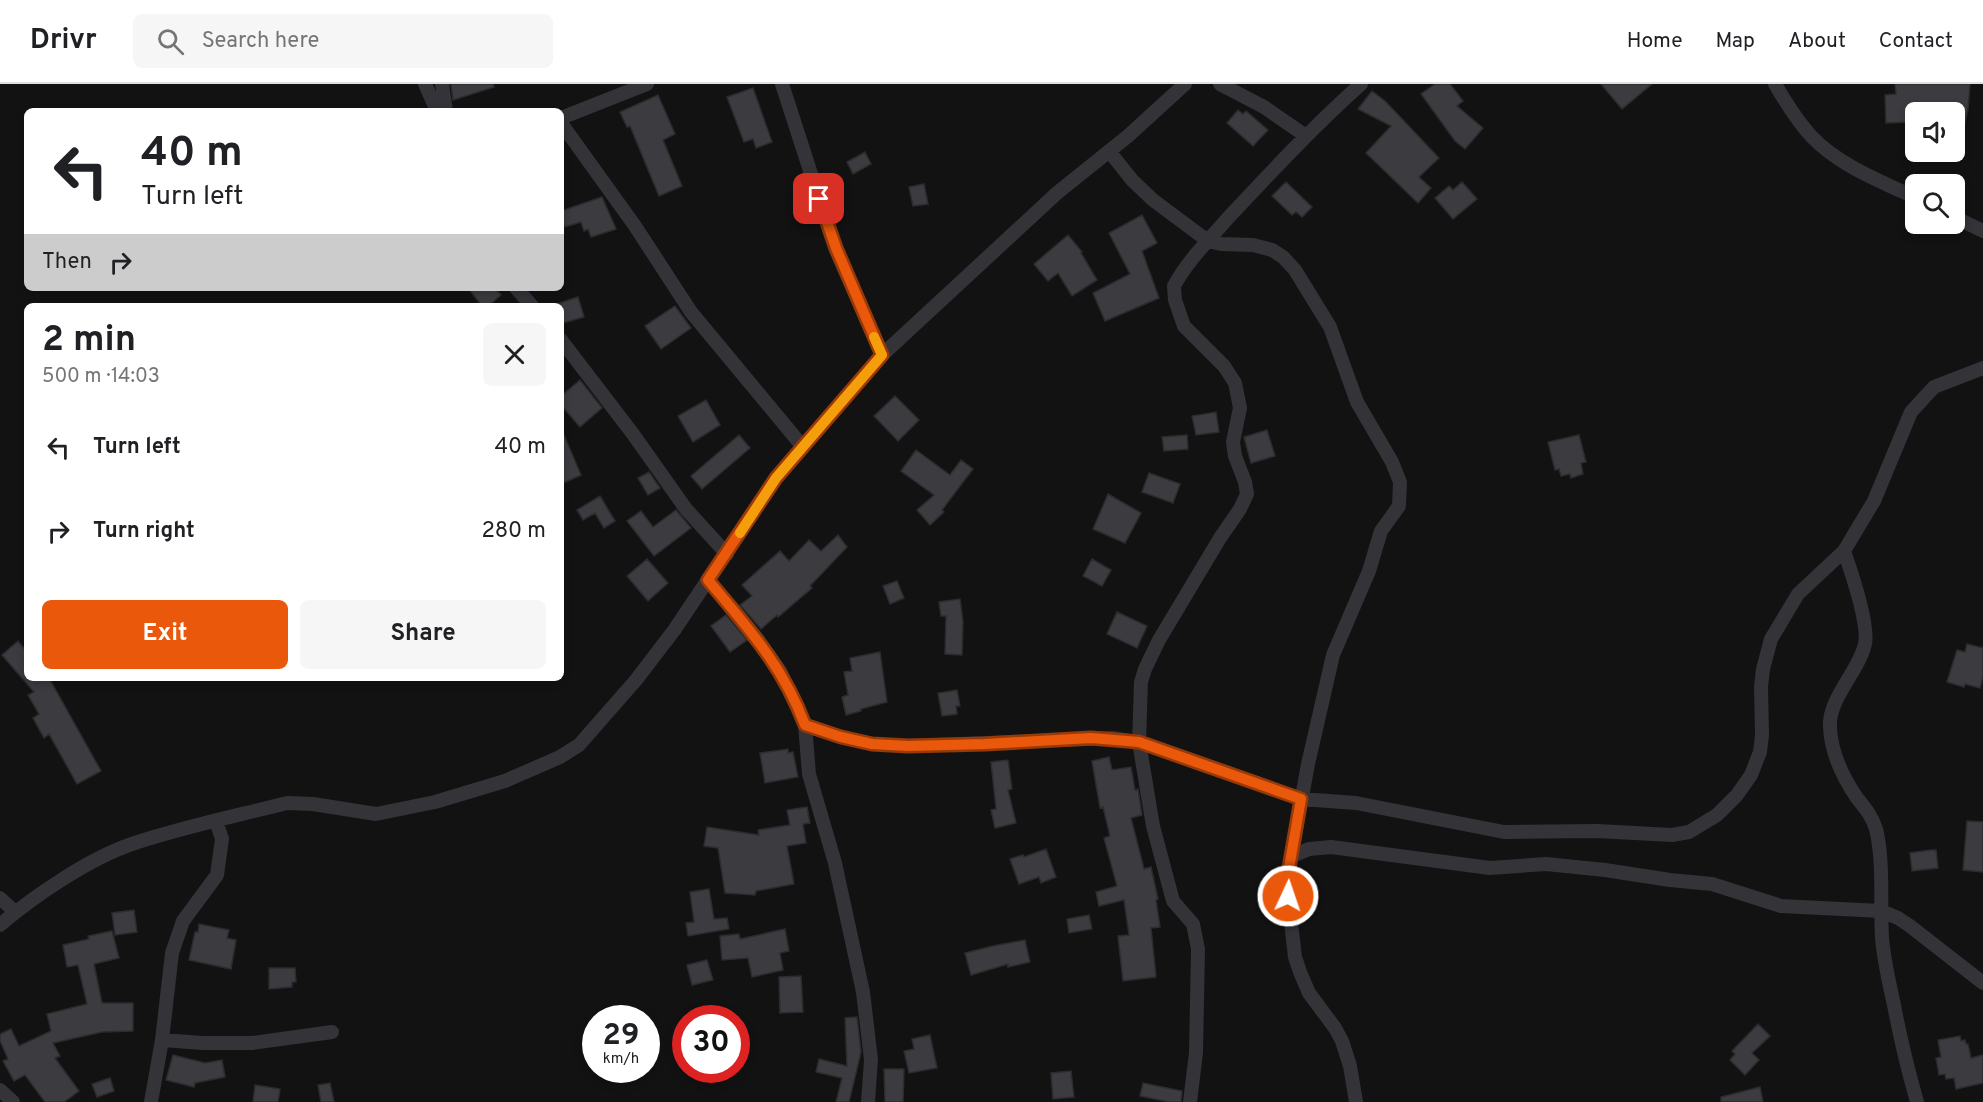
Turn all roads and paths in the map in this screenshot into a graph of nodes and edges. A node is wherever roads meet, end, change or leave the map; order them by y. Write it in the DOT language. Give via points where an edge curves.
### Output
graph roads {
  1 [pos="425,84"];
  2 [pos="442,84"];
  3 [pos="647,84"];
  4 [pos="782,84"];
  5 [pos="1185,84"];
  6 [pos="1220,84"];
  7 [pos="1361,84"];
  8 [pos="1775,84"];
  9 [pos="436,108"];
  10 [pos="446,108"];
  11 [pos="564,117"];
  12 [pos="564,127"];
  13 [pos="1306,136"];
  14 [pos="1109,151"];
  15 [pos="1905,192"];
  16 [pos="1965,222"];
  17 [pos="1983,231"];
  18 [pos="1208,241"];
  19 [pos="519,291"];
  20 [pos="529,303"];
  21 [pos="564,344"];
  22 [pos="882,355"];
  23 [pos="1983,368"];
  24 [pos="803,447"];
  25 [pos="1844,551"];
  26 [pos="727,554"];
  27 [pos="708,580"];
  28 [pos="805,725"];
  29 [pos="1139,742"];
  30 [pos="1301,799"];
  31 [pos="216,821"];
  32 [pos="1292,856"];
  33 [pos="0,898"];
  34 [pos="1881,911"];
  35 [pos="15,912"];
  36 [pos="0,925"];
  37 [pos="1983,982"];
  38 [pos="332,1032"];
  39 [pos="162,1040"];
  40 [pos="0,1090"];
  41 [pos="14,1102"];
  42 [pos="151,1102"];
  43 [pos="868,1102"];
  44 [pos="1190,1102"];
  45 [pos="1356,1102"];
  46 [pos="1917,1102"];
  1 -- 9 [label="street"];
  2 -- 10 [label="street"];
  3 -- 11 [label="street"];
  4 -- 22 [label="street" via="836,248"];
  5 -- 14 [label="street"];
  6 -- 13 [label="street" via="1264,107"];
  7 -- 13 [label="street"];
  8 -- 15 [label="street" via="1813,138 1839,159"];
  12 -- 24 [label="street" via="691,312"];
  13 -- 18 [label="street"];
  14 -- 18 [label="street" via="1153,200"];
  14 -- 22 [label="street" via="1057,193"];
  16 -- 17 [label="street"];
  18 -- 29 [label="street" via="1176,282 1174,295 1184,326 1224,366 1234,383 1240,408 1233,442 1247,494 1150,656 1141,682"];
  18 -- 30 [label="street" via="1272,250 1295,270 1330,327 1357,402 1400,482 1399,506 1381,531 1334,655"];
  19 -- 20 [label="street"];
  21 -- 26 [label="street" via="686,509"];
  22 -- 24 [label="street"];
  23 -- 25 [label="street" via="1934,387 1911,412 1874,501"];
  24 -- 26 [label="street" via="776,478"];
  25 -- 30 [label="street" via="1798,594 1771,639 1761,687 1760,752 1751,774 1717,815 1689,832 1504,832 1356,804"];
  25 -- 34 [label="street" via="1861,611 1865,642 1858,664 1833,710 1830,727 1841,771 1875,828"];
  26 -- 27 [label="street"];
  27 -- 28 [label="street" via="780,671"];
  27 -- 31 [label="street" via="636,681 579,745 560,757 505,781 376,814 287,803"];
  28 -- 29 [label="street" via="872,744 908,746 1091,738"];
  28 -- 43 [label="street" via="809,774 835,863 863,992 871,1060"];
  29 -- 30 [label="street"];
  29 -- 44 [label="street" via="1153,826 1173,901 1191,921 1197,943 1196,1053"];
  30 -- 32 [label="street"];
  31 -- 35 [label="street" via="131,845 89,865"];
  31 -- 39 [label="street" via="222,839 217,875 183,921 172,953"];
  32 -- 34 [label="street" via="1331,847 1490,868 1567,865 1712,884 1781,906"];
  32 -- 45 [label="street" via="1287,885 1295,957 1309,993 1342,1041"];
  33 -- 35 [label="street"];
  34 -- 37 [label="street" via="1911,926"];
  34 -- 46 [label="street" via="1886,966"];
  35 -- 36 [label="street"];
  38 -- 39 [label="street" via="252,1043"];
  39 -- 42 [label="street"];
  40 -- 41 [label="street"];
}
